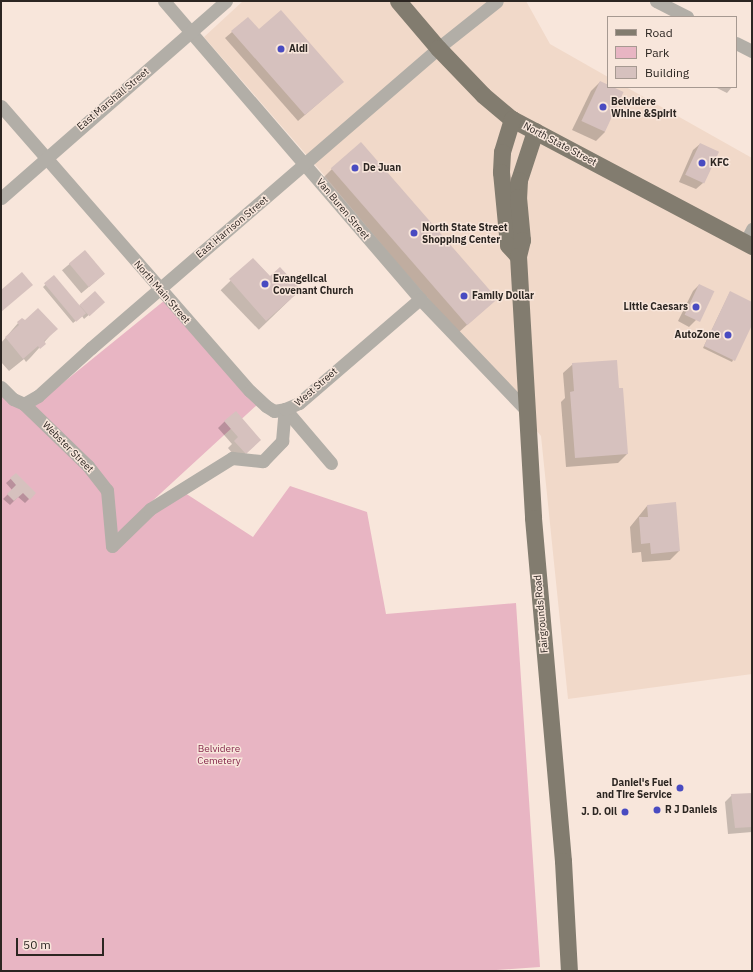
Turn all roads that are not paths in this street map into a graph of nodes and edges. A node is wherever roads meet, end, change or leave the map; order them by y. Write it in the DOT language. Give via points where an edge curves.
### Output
graph roads {
  1 [pos="164,1"];
  2 [pos="226,1"];
  3 [pos="398,1"];
  4 [pos="497,1"];
  5 [pos="656,1"];
  6 [pos="685,16"];
  7 [pos="191,32"];
  8 [pos="737,44"];
  9 [pos="438,48"];
  10 [pos="752,51"];
  11 [pos="1,106"];
  12 [pos="512,119"];
  13 [pos="535,131"];
  14 [pos="45,156"];
  15 [pos="305,165"];
  16 [pos="1,198"];
  17 [pos="750,239"];
  18 [pos="518,256"];
  19 [pos="159,289"];
  20 [pos="420,299"];
  21 [pos="1,387"];
  22 [pos="24,404"];
  23 [pos="285,409"];
  24 [pos="528,412"];
  25 [pos="331,463"];
  26 [pos="112,546"];
  27 [pos="570,971"];
  1 -- 7 [label="street, Van Buren Street"];
  2 -- 7 [label="street, East Marshall Street"];
  3 -- 9 [label="main road, North State Street"];
  4 -- 9 [label="street, East Harrison Street"];
  5 -- 6 [label="street"];
  7 -- 14 [label="street, East Marshall Street"];
  7 -- 15 [label="street, Van Buren Street"];
  8 -- 10 [label="street"];
  9 -- 12 [label="main road, North State Street" via="483,95"];
  9 -- 15 [label="street, East Harrison Street"];
  11 -- 14 [label="street, North Main Street"];
  12 -- 13 [label="main road, North State Street"];
  12 -- 18 [label="main road, Fairgrounds Road" via="502,152 500,172 508,245"];
  13 -- 17 [label="main road, North State Street"];
  13 -- 18 [label="main road, Fairgrounds Road" via="519,180 522,240"];
  14 -- 16 [label="street, East Marshall Street"];
  14 -- 19 [label="street, North Main Street"];
  15 -- 19 [label="street, East Harrison Street"];
  15 -- 20 [label="street, Van Buren Street"];
  18 -- 24 [label="main road, Fairgrounds Road"];
  19 -- 22 [label="street, East Harrison Street" via="38,396"];
  19 -- 23 [label="street, North Main Street" via="266,406 274,410"];
  20 -- 23 [label="street, West Street" via="299,403"];
  20 -- 24 [label="street, Van Buren Street"];
  21 -- 22 [label="street, Webster Street" via="13,399"];
  22 -- 26 [label="street, Webster Street" via="88,466 107,490"];
  23 -- 25 [label="street"];
  23 -- 26 [label="street, West Street" via="282,441 263,461 232,458 150,509"];
  24 -- 27 [label="main road, Fairgrounds Road" via="534,524"];
}
